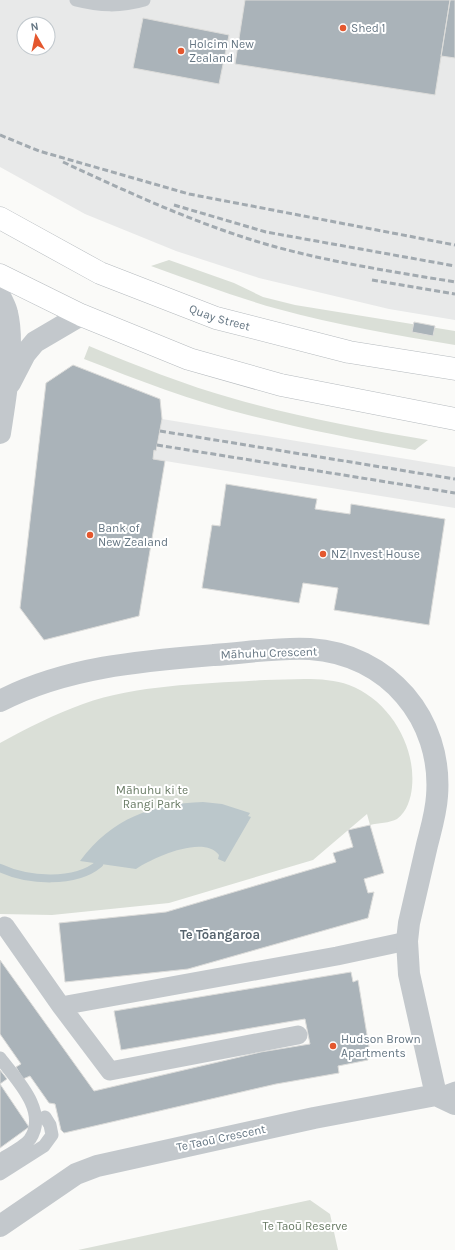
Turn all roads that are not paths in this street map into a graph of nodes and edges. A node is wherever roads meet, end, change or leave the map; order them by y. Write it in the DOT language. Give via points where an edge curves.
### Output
graph roads {
  1 [pos="76,0"];
  2 [pos="144,0"];
  3 [pos="0,218"];
  4 [pos="0,275"];
  5 [pos="0,296"];
  6 [pos="81,315"];
  7 [pos="455,369"];
  8 [pos="7,389"];
  9 [pos="2,411"];
  10 [pos="455,419"];
  11 [pos="0,433"];
  12 [pos="2,695"];
  13 [pos="5,926"];
  14 [pos="406,941"];
  15 [pos="61,1006"];
  16 [pos="298,1035"];
  17 [pos="0,1058"];
  18 [pos="449,1096"];
  19 [pos="45,1117"];
  20 [pos="0,1160"];
  21 [pos="0,1174"];
  22 [pos="0,1226"];
  1 -- 2 [label="lane" via="112,6"];
  3 -- 7 [label="main road, Quay Street" via="100,273 216,318 350,352"];
  4 -- 6 [label="main road"];
  5 -- 8 [label="street" via="7,313 9,335"];
  6 -- 8 [label="street" via="35,342 25,354"];
  6 -- 10 [label="main road" via="188,359 281,385"];
  8 -- 9 [label="street"];
  9 -- 11 [label="street"];
  12 -- 14 [label="street, Māhuhu Crescent" via="99,668 140,661 310,649 352,658 372,666 407,696 424,724 435,755 437,796 434,817"];
  13 -- 15 [label="street"];
  14 -- 15 [label="street"];
  14 -- 18 [label="street, Māhuhu Crescent" via="409,974"];
  15 -- 16 [label="street" via="110,1071"];
  17 -- 20 [label="lane" via="32,1102 36,1115 30,1139"];
  18 -- 22 [label="street, Te Taoū Crescent" via="306,1120 97,1166 76,1174"];
  19 -- 21 [label="lane" via="52,1136 44,1146"];
}
